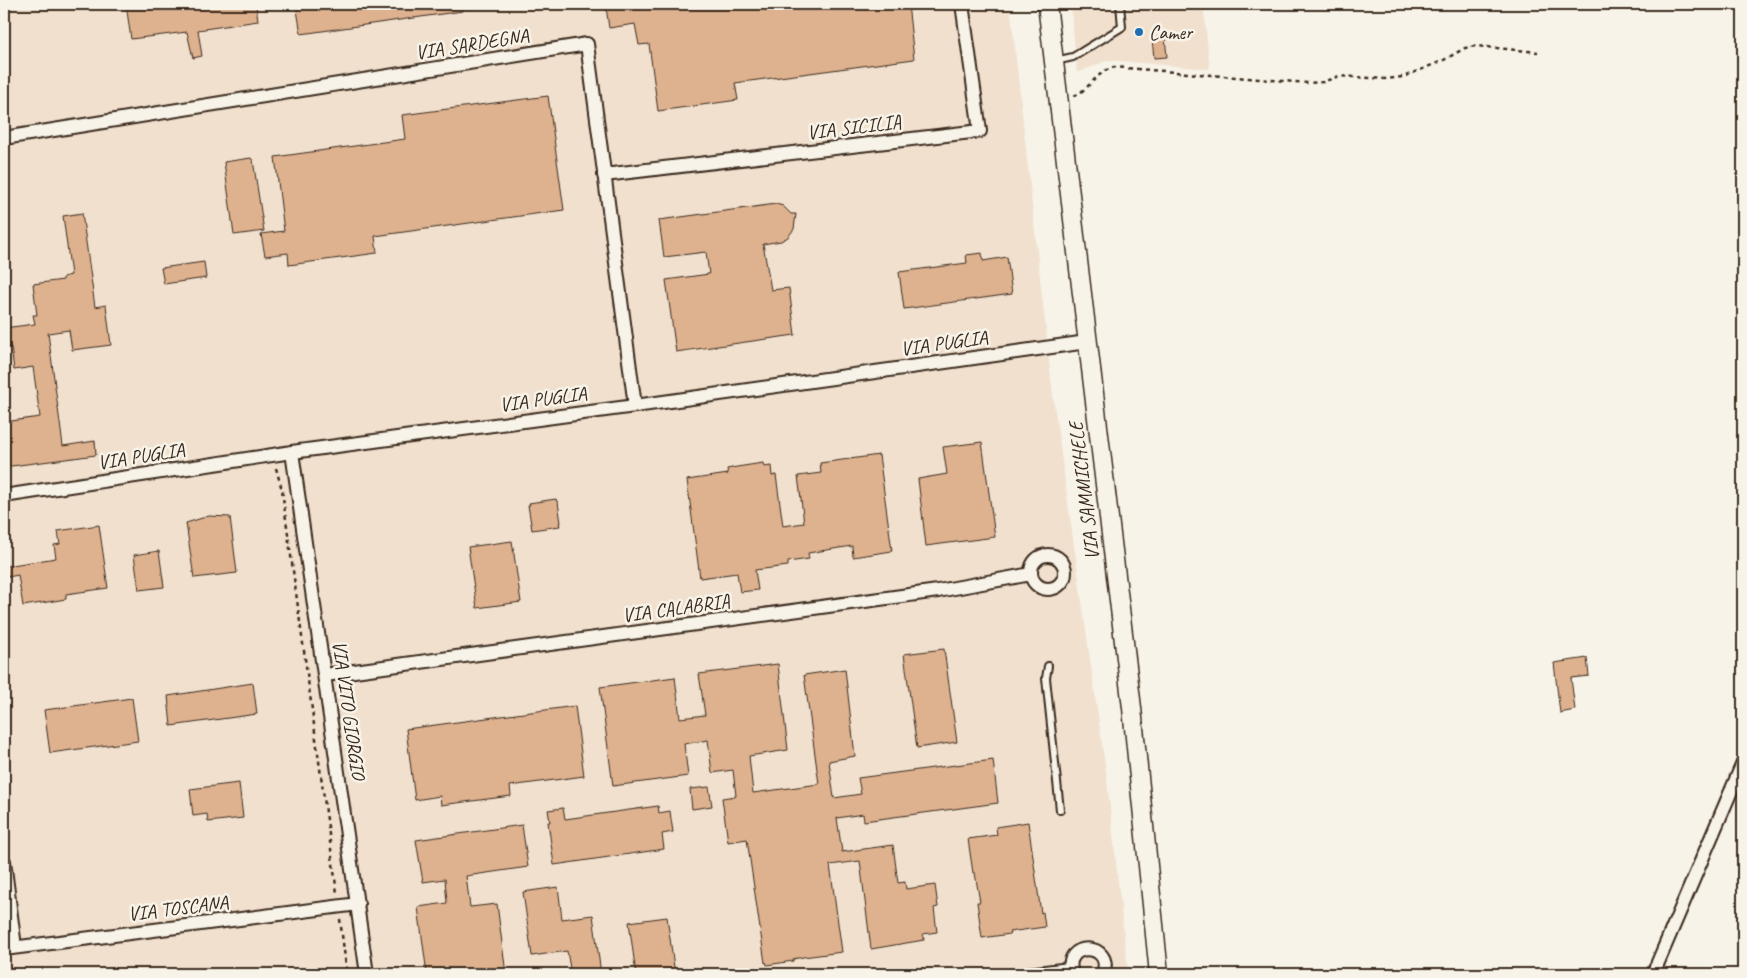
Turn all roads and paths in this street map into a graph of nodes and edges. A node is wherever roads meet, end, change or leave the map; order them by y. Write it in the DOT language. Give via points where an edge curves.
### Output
graph roads {
  1 [pos="962,4"];
  2 [pos="1047,4"];
  3 [pos="1120,4"];
  4 [pos="1538,52"];
  5 [pos="1054,61"];
  6 [pos="1058,101"];
  7 [pos="4,138"];
  8 [pos="604,174"];
  9 [pos="1087,342"];
  10 [pos="635,406"];
  11 [pos="292,452"];
  12 [pos="272,455"];
  13 [pos="4,496"];
  14 [pos="1031,574"];
  15 [pos="1048,666"];
  16 [pos="325,675"];
  17 [pos="1743,764"];
  18 [pos="1060,810"];
  19 [pos="4,861"];
  20 [pos="358,904"];
  21 [pos="338,907"];
  22 [pos="10,948"];
  23 [pos="1071,972"];
  24 [pos="347,974"];
  25 [pos="367,974"];
  26 [pos="1028,974"];
  27 [pos="1103,974"];
  28 [pos="1159,974"];
  29 [pos="1653,974"];
  1 -- 8 [label="street, VIA SICILIA" via="980,131"];
  2 -- 5 [label="main road, VIA SAMMICHELE"];
  3 -- 5 [label="lane" via="1122,27 1073,58"];
  4 -- 6 [label="path" via="1476,46 1464,48 1435,65 1403,77 1339,76 1308,83 1114,67 1105,69 1077,95"];
  5 -- 6 [label="main road, VIA SAMMICHELE"];
  6 -- 9 [label="main road, VIA SAMMICHELE"];
  7 -- 8 [label="street, VIA SARDEGNA" via="587,44"];
  8 -- 10 [label="street, VIA SARDEGNA"];
  9 -- 10 [label="street, VIA PUGLIA"];
  9 -- 28 [label="main road, VIA SAMMICHELE" via="1132,708"];
  10 -- 11 [label="street, VIA PUGLIA"];
  11 -- 12 [label="street, VIA PUGLIA"];
  11 -- 16 [label="street, VIA VITO GIORGIO"];
  12 -- 13 [label="street, VIA PUGLIA"];
  12 -- 21 [label="path" via="282,490"];
  14 -- 16 [label="street, VIA CALABRIA" via="938,591"];
  15 -- 18 [label="lane" via="1046,688"];
  16 -- 20 [label="street, VIA VITO GIORGIO"];
  17 -- 29 [label="street"];
  19 -- 22 [label="street"];
  20 -- 21 [label="street, VIA TOSCANA"];
  20 -- 25 [label="street, VIA VITO GIORGIO"];
  21 -- 22 [label="street, VIA TOSCANA"];
  21 -- 24 [label="path"];
  23 -- 26 [label="street"];
  23 -- 27 [label="street" via="1070,963 1076,953 1087,949 1102,956"];
}
